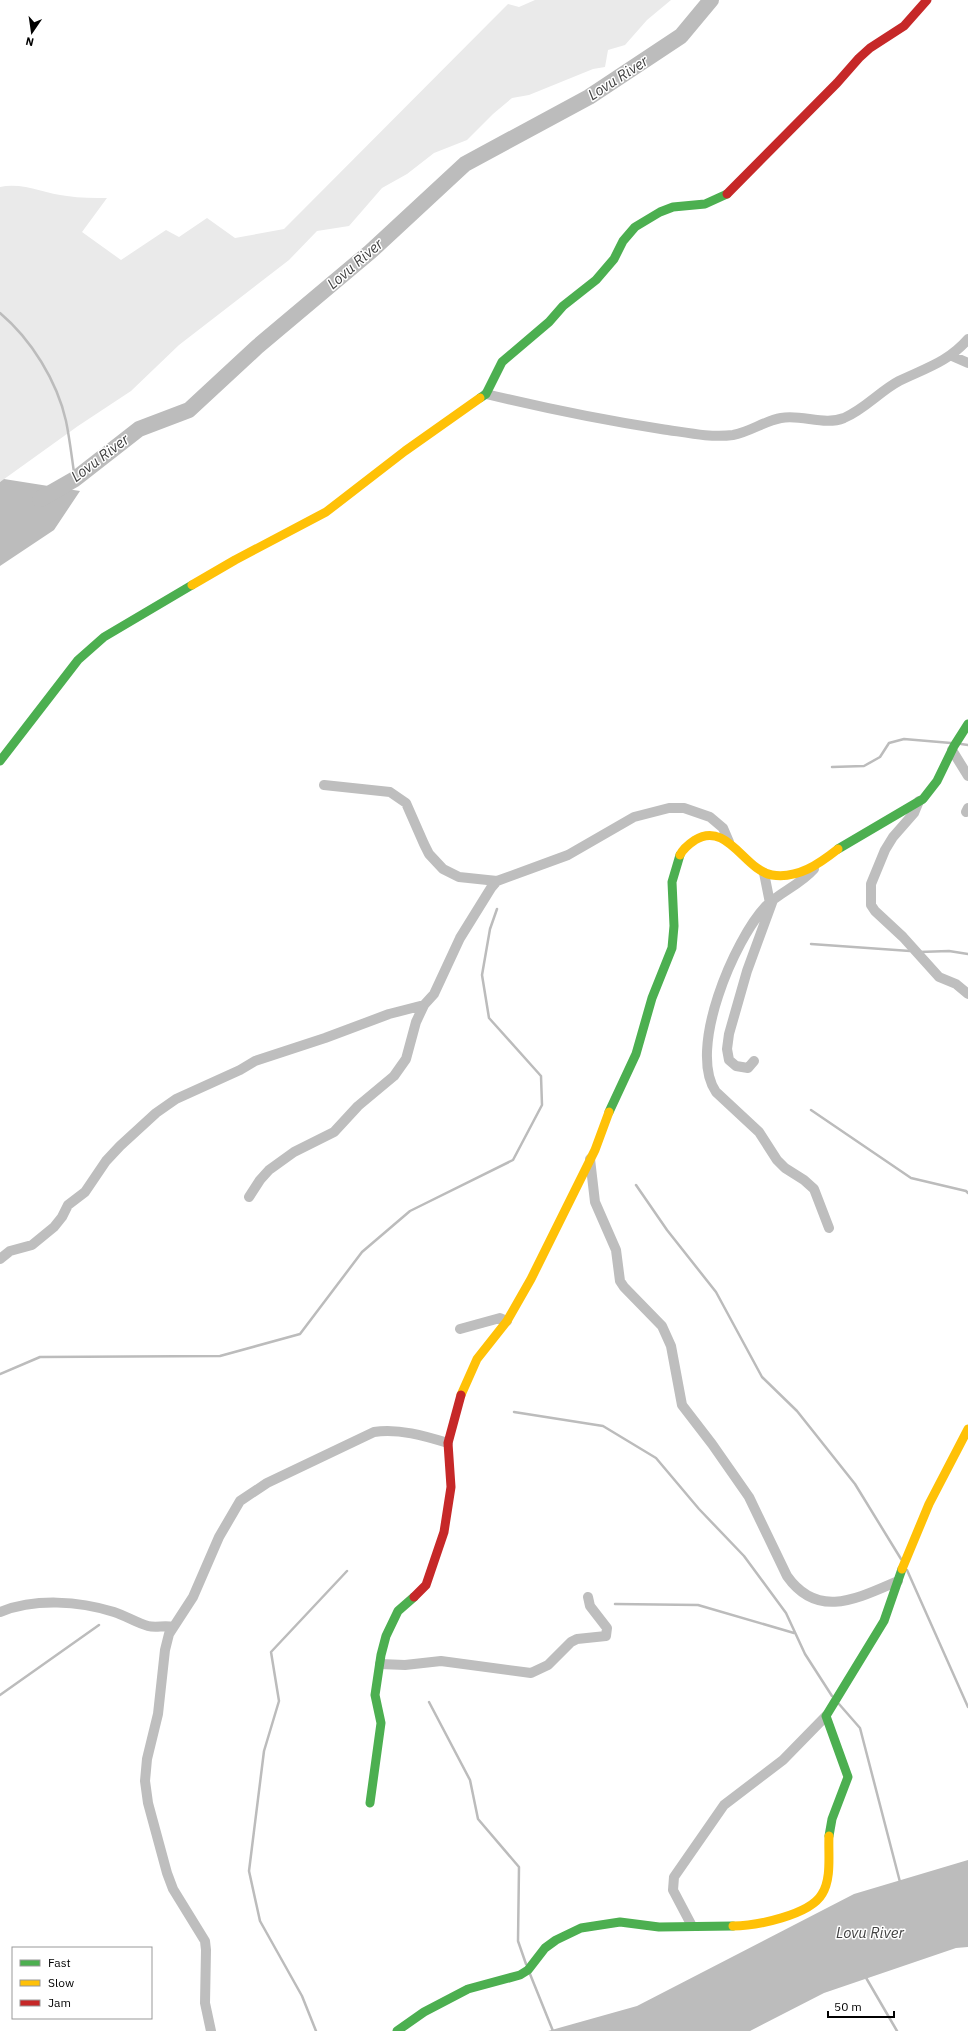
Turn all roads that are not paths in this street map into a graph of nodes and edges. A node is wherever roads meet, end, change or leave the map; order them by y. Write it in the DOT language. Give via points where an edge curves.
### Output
graph roads {
  1 [pos="927,0"];
  2 [pos="968,339"];
  3 [pos="952,356"];
  4 [pos="968,363"];
  5 [pos="486,394"];
  6 [pos="968,724"];
  7 [pos="952,750"];
  8 [pos="0,761"];
  9 [pos="968,776"];
  10 [pos="324,786"];
  11 [pos="920,800"];
  12 [pos="728,842"];
  13 [pos="815,867"];
  14 [pos="764,873"];
  15 [pos="497,881"];
  16 [pos="772,901"];
  17 [pos="968,994"];
  18 [pos="424,1005"];
  19 [pos="754,1061"];
  20 [pos="590,1159"];
  21 [pos="249,1197"];
  22 [pos="829,1228"];
  23 [pos="0,1260"];
  24 [pos="507,1321"];
  25 [pos="460,1329"];
  26 [pos="968,1429"];
  27 [pos="448,1443"];
  28 [pos="898,1581"];
  29 [pos="588,1597"];
  30 [pos="0,1612"];
  31 [pos="173,1627"];
  32 [pos="380,1664"];
  33 [pos="826,1716"];
  34 [pos="370,1803"];
  35 [pos="692,1926"];
  36 [pos="211,2031"];
  37 [pos="397,2031"];
  1 -- 5 [label="street" via="904,26 859,58 730,192 704,204 660,212 635,227 623,241 614,260 596,280 563,306 549,322 502,362"];
  2 -- 3 [label="street"];
  3 -- 4 [label="street"];
  3 -- 5 [label="street" via="898,382 844,418 833,421 781,418 734,435 707,436 642,426 544,409"];
  5 -- 8 [label="street" via="326,512 235,560 104,637 78,660"];
  6 -- 7 [label="street"];
  7 -- 9 [label="street"];
  7 -- 11 [label="street" via="930,792"];
  10 -- 15 [label="street" via="390,792 406,803 429,854 443,869 460,877"];
  11 -- 13 [label="street" via="846,843"];
  11 -- 17 [label="street" via="914,813 893,837 876,872 871,884 872,905 874,911 903,937 939,977 956,984"];
  12 -- 14 [label="street"];
  12 -- 15 [label="street" via="722,828 710,817 684,808 669,808 634,817 568,855"];
  12 -- 20 [label="street" via="715,836 700,837 686,846 676,864 672,882 674,934 670,956 652,998 636,1054 613,1100"];
  13 -- 14 [label="street" via="782,876"];
  13 -- 16 [label="street" via="800,882"];
  14 -- 16 [label="street"];
  15 -- 18 [label="street" via="460,938 434,994"];
  16 -- 19 [label="street" via="747,971 728,1045 729,1060 736,1066 748,1068"];
  16 -- 22 [label="street" via="737,948 716,1001 707,1052 708,1077 716,1092 759,1132 777,1160 814,1189"];
  18 -- 21 [label="street" via="416,1022 406,1059 394,1076 358,1106 334,1132 294,1152 270,1170"];
  18 -- 23 [label="street" via="389,1014 255,1061 171,1102 113,1153 85,1192 68,1205 54,1227 32,1244 10,1252"];
  20 -- 24 [label="street" via="532,1278"];
  20 -- 28 [label="street" via="595,1202 616,1250 622,1285 662,1326 673,1352 682,1405 748,1497 795,1587 811,1598 835,1602 852,1600"];
  24 -- 25 [label="street" via="500,1318"];
  24 -- 27 [label="street" via="471,1370 463,1388"];
  26 -- 28 [label="street" via="929,1504"];
  27 -- 31 [label="street" via="401,1432 374,1432 258,1489 240,1501 219,1537 193,1597"];
  27 -- 32 [label="street" via="451,1487 444,1532 426,1585 398,1611 390,1624"];
  28 -- 33 [label="street" via="884,1621"];
  29 -- 32 [label="street" via="590,1606 607,1628 606,1636 577,1639 555,1659 531,1673 441,1661 405,1665"];
  30 -- 31 [label="street" via="21,1606 81,1604 117,1613 149,1626"];
  31 -- 36 [label="street" via="166,1640 158,1714 147,1759 146,1792 173,1889 204,1941 205,2003"];
  32 -- 34 [label="street" via="374,1695 381,1723"];
  33 -- 35 [label="street" via="783,1760 724,1805 674,1877 673,1890"];
  33 -- 35 [label="street" via="848,1777 834,1812 828,1837 827,1879 823,1894 812,1904 763,1925"];
  35 -- 37 [label="street" via="659,1927 620,1922 574,1930 545,1948 528,1970 520,1975 468,1989 424,2012"];
}
